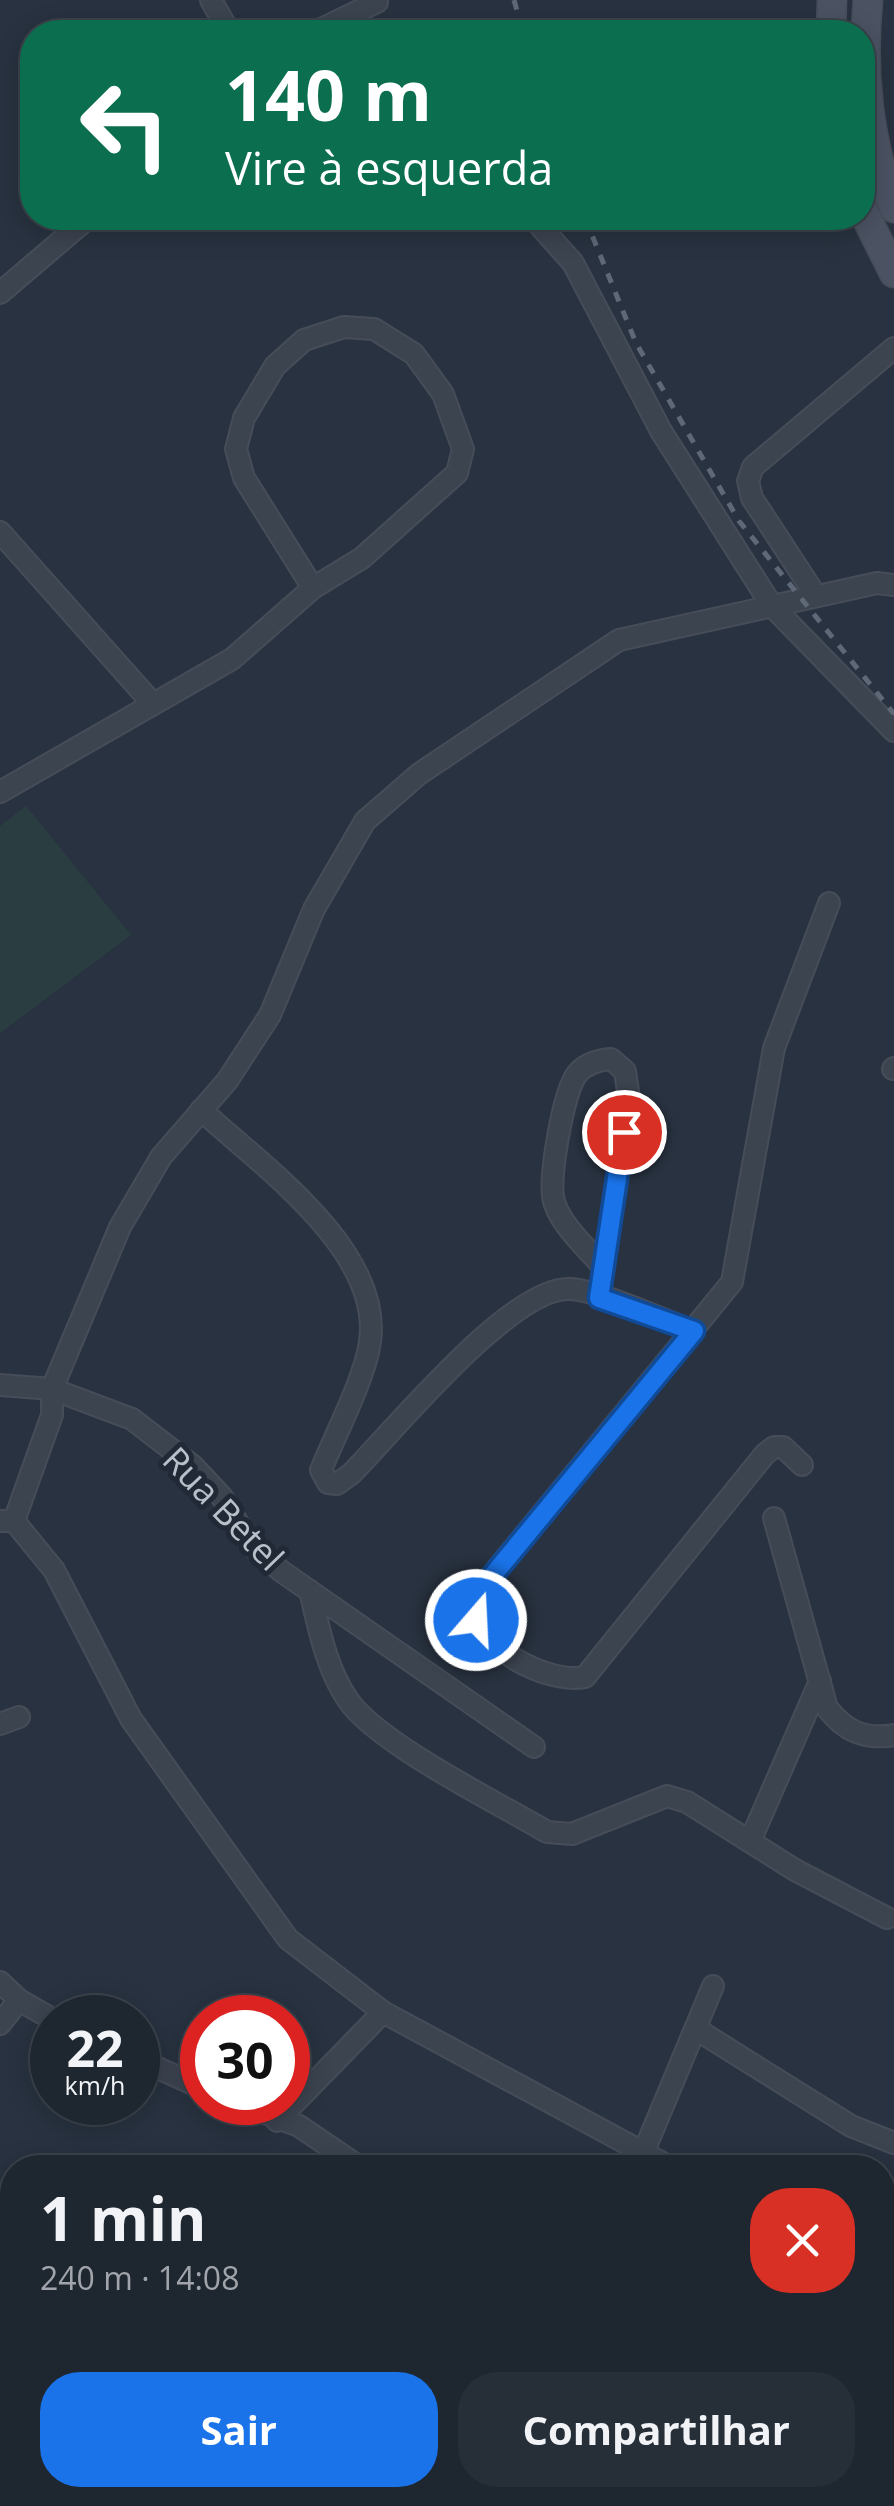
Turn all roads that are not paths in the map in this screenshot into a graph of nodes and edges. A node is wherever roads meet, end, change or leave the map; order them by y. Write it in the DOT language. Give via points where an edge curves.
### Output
graph roads {
  1 [pos="377,2"];
  2 [pos="353,20"];
  3 [pos="875,127"];
  4 [pos="888,177"];
  5 [pos="894,208"];
  6 [pos="74,230"];
  7 [pos="544,230"];
  8 [pos="873,230"];
  9 [pos="894,273"];
  10 [pos="0,293"];
  11 [pos="894,348"];
  12 [pos="0,532"];
  13 [pos="894,585"];
  14 [pos="313,588"];
  15 [pos="816,596"];
  16 [pos="772,606"];
  17 [pos="152,704"];
  18 [pos="894,731"];
  19 [pos="0,792"];
  20 [pos="829,903"];
  21 [pos="202,1110"];
  22 [pos="603,1268"];
  23 [pos="599,1298"];
  24 [pos="694,1331"];
  25 [pos="0,1385"];
  26 [pos="52,1390"];
  27 [pos="802,1465"];
  28 [pos="774,1518"];
  29 [pos="7,1521"];
  30 [pos="310,1591"];
  31 [pos="820,1681"];
  32 [pos="894,1736"];
  33 [pos="534,1747"];
  34 [pos="751,1838"];
  35 [pos="888,1918"];
  36 [pos="0,1982"];
  37 [pos="713,1986"];
  38 [pos="20,2000"];
  39 [pos="30,2006"];
  40 [pos="383,2012"];
  41 [pos="0,2024"];
  42 [pos="696,2029"];
  43 [pos="310,2086"];
  44 [pos="295,2125"];
  45 [pos="894,2143"];
  46 [pos="342,2155"];
  47 [pos="634,2155"];
  48 [pos="643,2155"];
  1 -- 2 [label="street"];
  3 -- 4 [label="main road"];
  4 -- 5 [label="main road"];
  6 -- 10 [label="street"];
  7 -- 16 [label="street" via="573,263 661,432"];
  8 -- 9 [label="main road"];
  11 -- 15 [label="street" via="754,468 748,482"];
  12 -- 17 [label="street"];
  13 -- 15 [label="street"];
  14 -- 14 [label="street" via="244,478 236,449 244,418 275,366 304,340 344,326 374,329 414,354 443,394 463,449 457,474 362,558"];
  14 -- 17 [label="street" via="232,659"];
  15 -- 16 [label="street"];
  16 -- 18 [label="street"];
  16 -- 21 [label="street" via="618,640 405,786 365,822 314,910 270,1014"];
  17 -- 19 [label="street"];
  20 -- 24 [label="street" via="774,1048 732,1282"];
  21 -- 23 [label="street" via="324,1223 348,1256 373,1316 370,1347 321,1470 328,1483 351,1474 482,1337 538,1296 570,1289"];
  21 -- 26 [label="street" via="162,1157 120,1227"];
  22 -- 22 [label="street" via="628,1098 626,1071 611,1058 593,1061 576,1075 561,1115 553,1198"];
  22 -- 23 [label="street"];
  23 -- 24 [label="street"];
  24 -- 27 [label="street" via="474,1598 476,1620 492,1642 527,1665 572,1680 585,1677 764,1454 784,1447"];
  25 -- 26 [label="street, Rua Betel"];
  26 -- 29 [label="street" via="52,1415"];
  26 -- 30 [label="street, Rua Betel" via="132,1419 193,1466 222,1497 251,1545"];
  28 -- 31 [label="street"];
  29 -- 40 [label="street" via="54,1570 131,1720 288,1939"];
  30 -- 33 [label="street, Rua Betel"];
  30 -- 34 [label="street" via="327,1660 348,1702 380,1733 547,1832 572,1834 667,1796"];
  31 -- 32 [label="street" via="827,1708 842,1727 875,1738"];
  31 -- 34 [label="street"];
  34 -- 35 [label="street" via="795,1870"];
  36 -- 38 [label="street"];
  37 -- 42 [label="street"];
  38 -- 39 [label="street"];
  38 -- 41 [label="street"];
  40 -- 43 [label="street"];
  40 -- 47 [label="street"];
  42 -- 45 [label="street" via="852,2126"];
  42 -- 48 [label="street"];
  44 -- 46 [label="street"];
}
